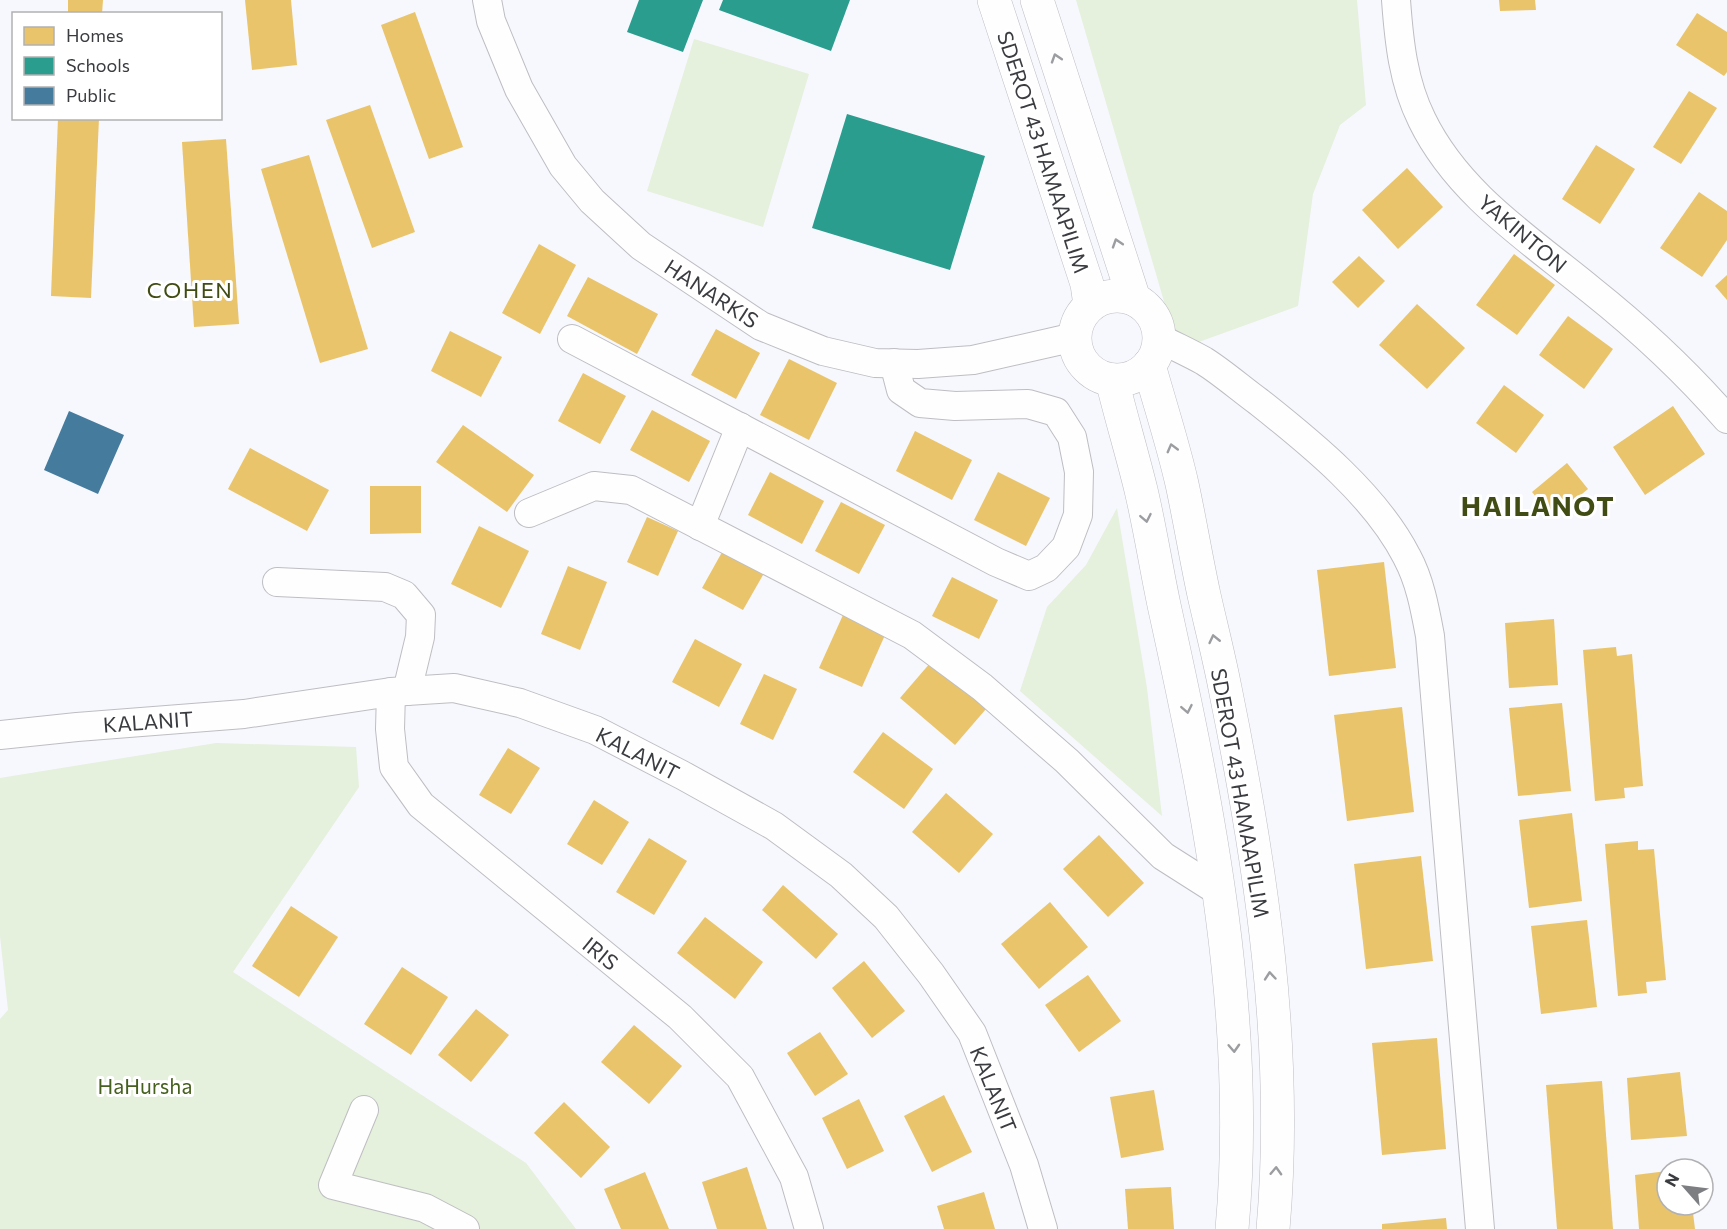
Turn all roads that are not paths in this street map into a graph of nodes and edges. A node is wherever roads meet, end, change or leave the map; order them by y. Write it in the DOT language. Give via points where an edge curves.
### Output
graph roads {
  1 [pos="487,0"];
  2 [pos="994,0"];
  3 [pos="1037,0"];
  4 [pos="1396,0"];
  5 [pos="1134,299"];
  6 [pos="1090,305"];
  7 [pos="1075,338"];
  8 [pos="572,339"];
  9 [pos="1154,352"];
  10 [pos="894,363"];
  11 [pos="1112,380"];
  12 [pos="1727,419"];
  13 [pos="740,427"];
  14 [pos="529,513"];
  15 [pos="700,526"];
  16 [pos="277,582"];
  17 [pos="399,692"];
  18 [pos="0,735"];
  19 [pos="1218,891"];
  20 [pos="364,1110"];
  21 [pos="465,1229"];
  22 [pos="809,1229"];
  23 [pos="1043,1229"];
  24 [pos="1232,1229"];
  25 [pos="1274,1229"];
  26 [pos="1480,1229"];
  1 -- 10 [label="street, HANARKIS" via="491,21 519,89 563,166 592,201 641,246 761,326 823,351 875,363"];
  2 -- 6 [label="main road, SDEROT 43 HAMAAPILIM" via="1087,284"];
  5 -- 3 [label="main road, SDEROT 43 HAMAAPILIM, one-way"];
  4 -- 12 [label="street, YAKINTON" via="1402,59 1413,99 1432,140 1448,162 1490,209 1658,347"];
  5 -- 6 [label="main road" via="1111,296"];
  5 -- 9 [label="main road" via="1153,315 1158,326"];
  6 -- 7 [label="main road" via="1079,320"];
  7 -- 10 [label="street, HANARKIS" via="973,360"];
  7 -- 11 [label="main road" via="1078,356 1085,366"];
  8 -- 13 [label="street"];
  9 -- 11 [label="main road" via="1130,379"];
  25 -- 9 [label="main road, SDEROT 43 HAMAAPILIM, one-way" via="1278,1127 1275,1047 1259,886 1225,686"];
  9 -- 26 [label="street" via="1205,361 1322,454 1394,534 1418,582 1430,636"];
  10 -- 13 [label="street" via="901,390 920,403 1028,404 1056,412 1072,437 1079,472 1078,515 1066,547 1046,568 1029,576 996,562"];
  11 -- 19 [label="main road, SDEROT 43 HAMAAPILIM, one-way" via="1141,490 1184,695"];
  13 -- 15 [label="street"];
  14 -- 15 [label="street" via="594,486 631,490"];
  15 -- 19 [label="street" via="912,635 982,687 1068,761 1163,856"];
  16 -- 17 [label="street, IRIS" via="385,587 404,595 421,615 420,637"];
  17 -- 18 [label="street, KALANIT" via="244,714"];
  17 -- 22 [label="street, IRIS" via="390,729 394,767 421,805 680,1017 740,1077 794,1178"];
  17 -- 23 [label="street, KALANIT" via="454,688 520,703 595,730 774,826 841,875 886,916 972,1032 1024,1165"];
  19 -- 24 [label="main road, SDEROT 43 HAMAAPILIM, one-way" via="1234,1049 1237,1127"];
  20 -- 21 [label="street" via="333,1185 425,1208"];
}
